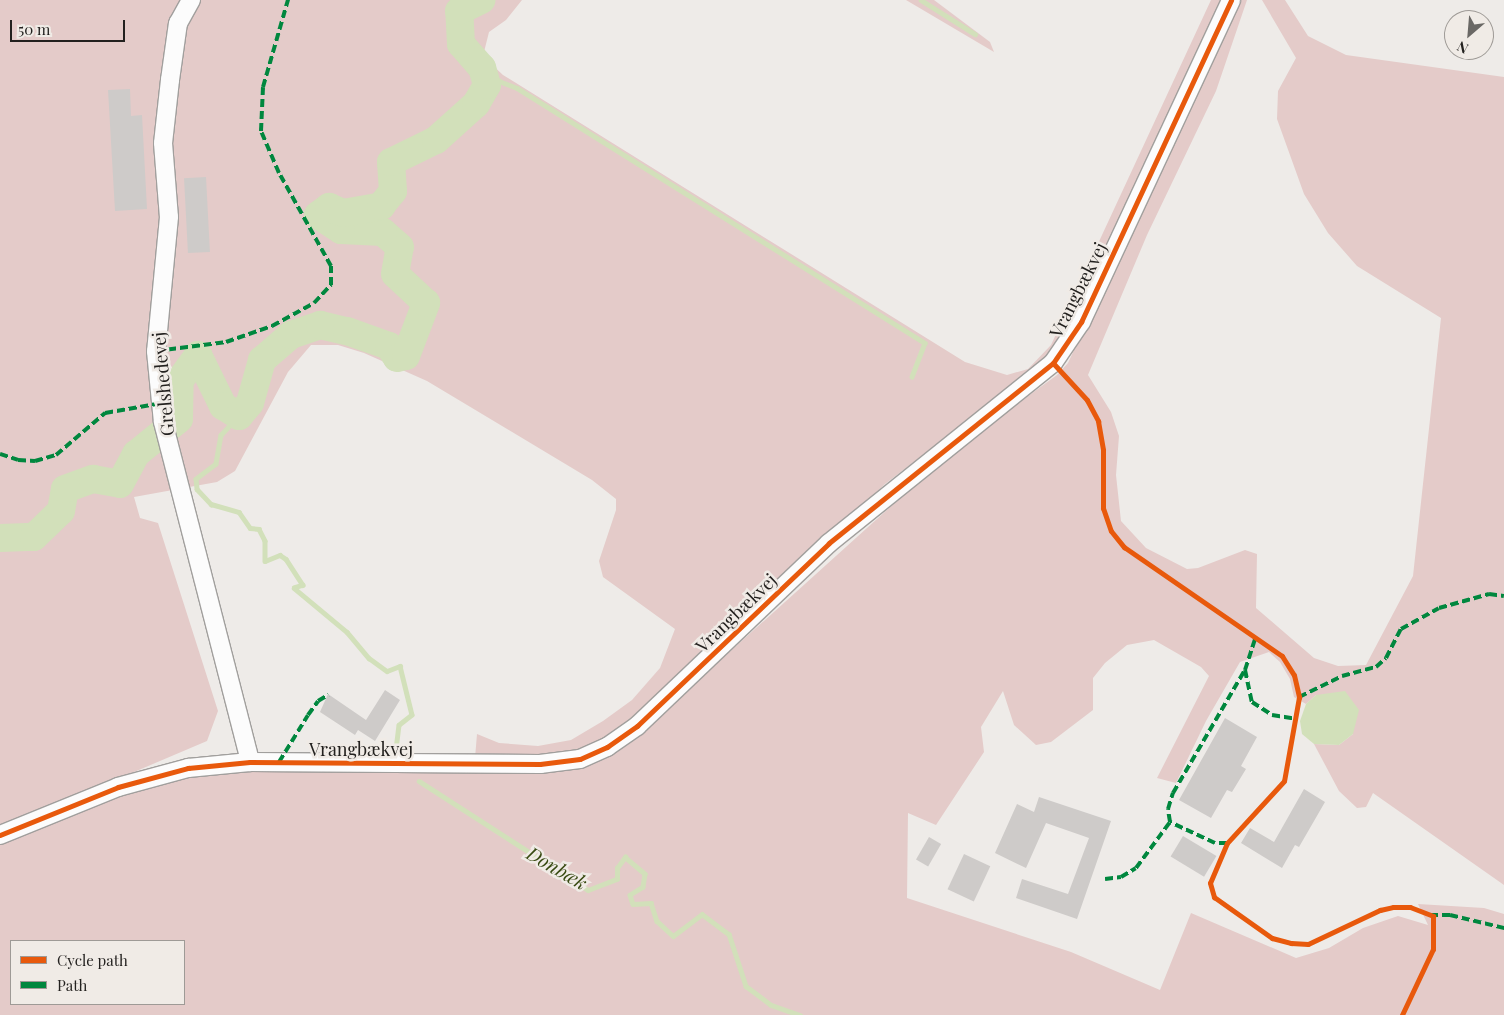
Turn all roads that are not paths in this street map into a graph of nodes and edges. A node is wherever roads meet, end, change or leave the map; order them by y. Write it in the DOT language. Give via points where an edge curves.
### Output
graph roads {
  1 [pos="191,0"];
  2 [pos="1232,0"];
  3 [pos="250,762"];
  4 [pos="0,835"];
  1 -- 3 [label="street, Grelshedevej" via="178,23 163,143 169,218 156,351 165,430"];
  2 -- 3 [label="street, Vrangbækvej" via="1081,322 1053,362 828,543 637,726 607,747 580,759 540,764"];
  3 -- 4 [label="street, Vrangbækvej" via="154,775"];
}
